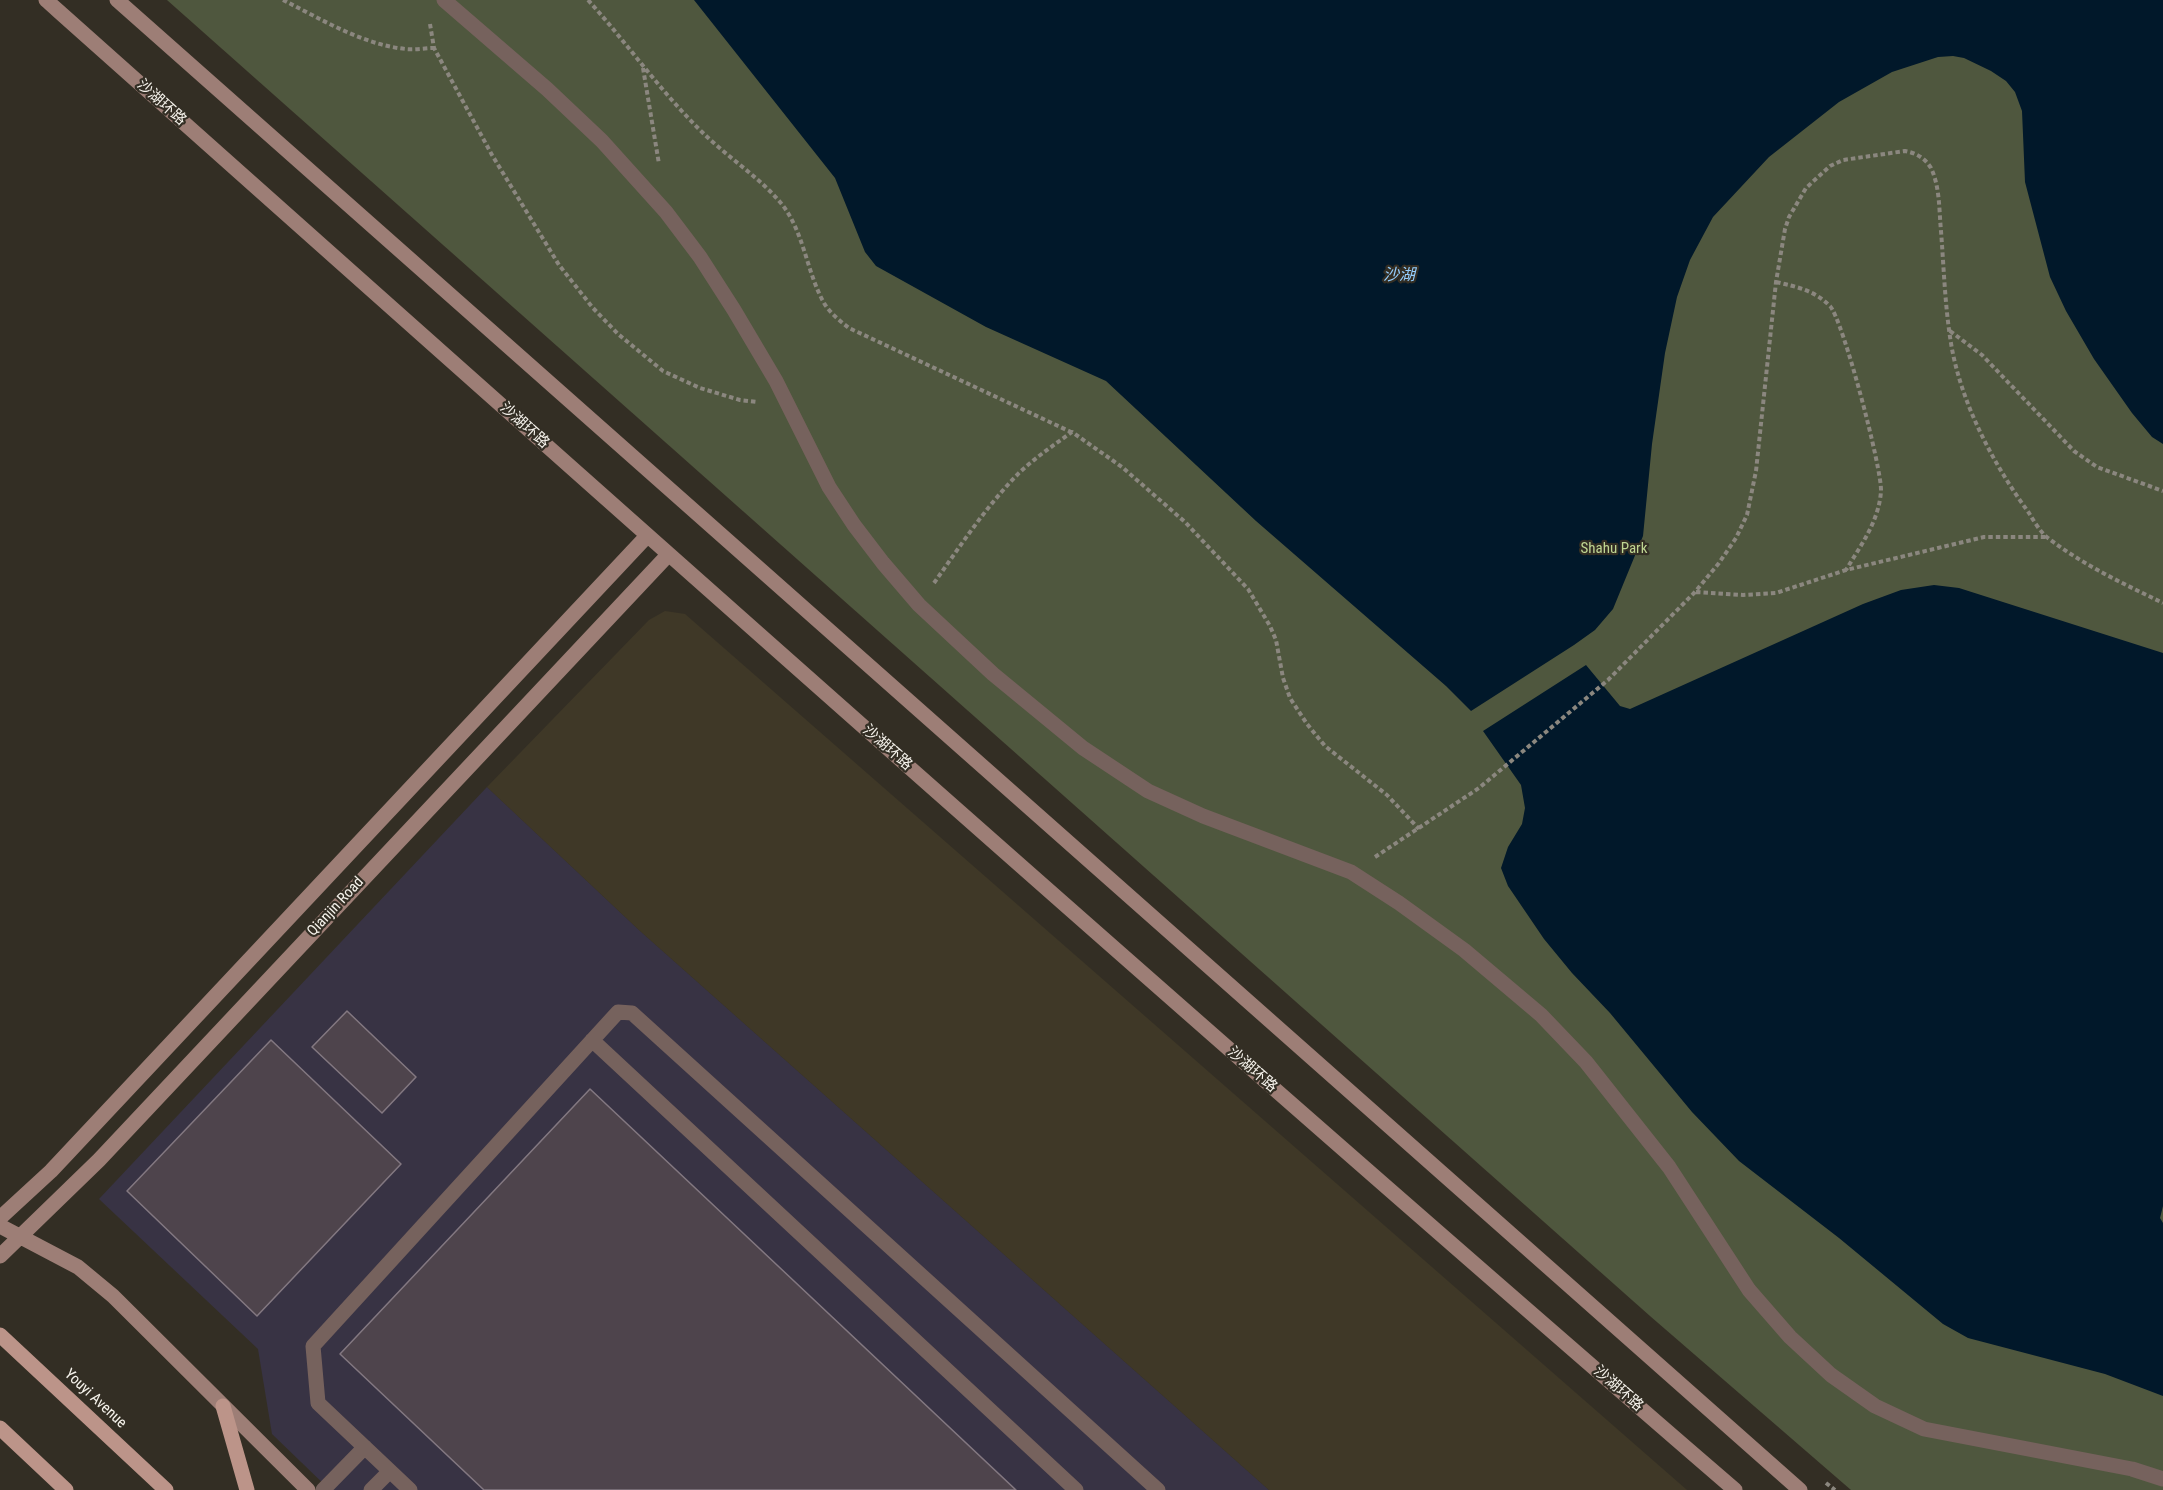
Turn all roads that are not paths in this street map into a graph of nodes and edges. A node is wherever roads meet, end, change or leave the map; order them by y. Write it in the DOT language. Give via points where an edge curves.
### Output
graph roads {
  1 [pos="46,0"];
  2 [pos="117,0"];
  3 [pos="444,0"];
  4 [pos="647,536"];
  5 [pos="668,555"];
  6 [pos="592,1040"];
  7 [pos="0,1218"];
  8 [pos="0,1226"];
  9 [pos="20,1238"];
  10 [pos="0,1256"];
  11 [pos="0,1335"];
  12 [pos="223,1406"];
  13 [pos="0,1428"];
  14 [pos="365,1447"];
  15 [pos="390,1471"];
  16 [pos="2163,1479"];
  17 [pos="66,1490"];
  18 [pos="166,1490"];
  19 [pos="247,1490"];
  20 [pos="308,1490"];
  21 [pos="323,1490"];
  22 [pos="372,1490"];
  23 [pos="410,1490"];
  24 [pos="1076,1490"];
  25 [pos="1158,1490"];
  26 [pos="1735,1490"];
  27 [pos="1800,1490"];
  1 -- 4 [label="street, 沙湖环路"];
  2 -- 27 [label="street"];
  3 -- 16 [label="lane" via="547,89 639,180 700,257 790,407 829,487 854,525 919,605 1037,712 1148,791 1351,872 1464,950 1541,1015 1586,1062 1669,1167 1749,1290 1790,1337 1831,1375 1875,1406 1924,1429 2132,1469"];
  4 -- 5 [label="street, 沙湖环路"];
  4 -- 7 [label="street, Qianjin Road" via="51,1171"];
  5 -- 9 [label="street, Qianjin Road" via="99,1160"];
  5 -- 26 [label="street, 沙湖环路"];
  6 -- 14 [label="lane" via="313,1346 318,1403"];
  6 -- 24 [label="lane"];
  6 -- 25 [label="lane" via="618,1012 632,1013"];
  8 -- 9 [label="street"];
  9 -- 10 [label="street, Qianjin Road"];
  9 -- 12 [label="street" via="78,1267 113,1296"];
  11 -- 18 [label="main road, Youyi Avenue"];
  12 -- 19 [label="main road"];
  12 -- 20 [label="street"];
  13 -- 17 [label="main road"];
  14 -- 15 [label="lane"];
  14 -- 21 [label="lane"];
  15 -- 22 [label="lane"];
  15 -- 23 [label="lane"];
}
